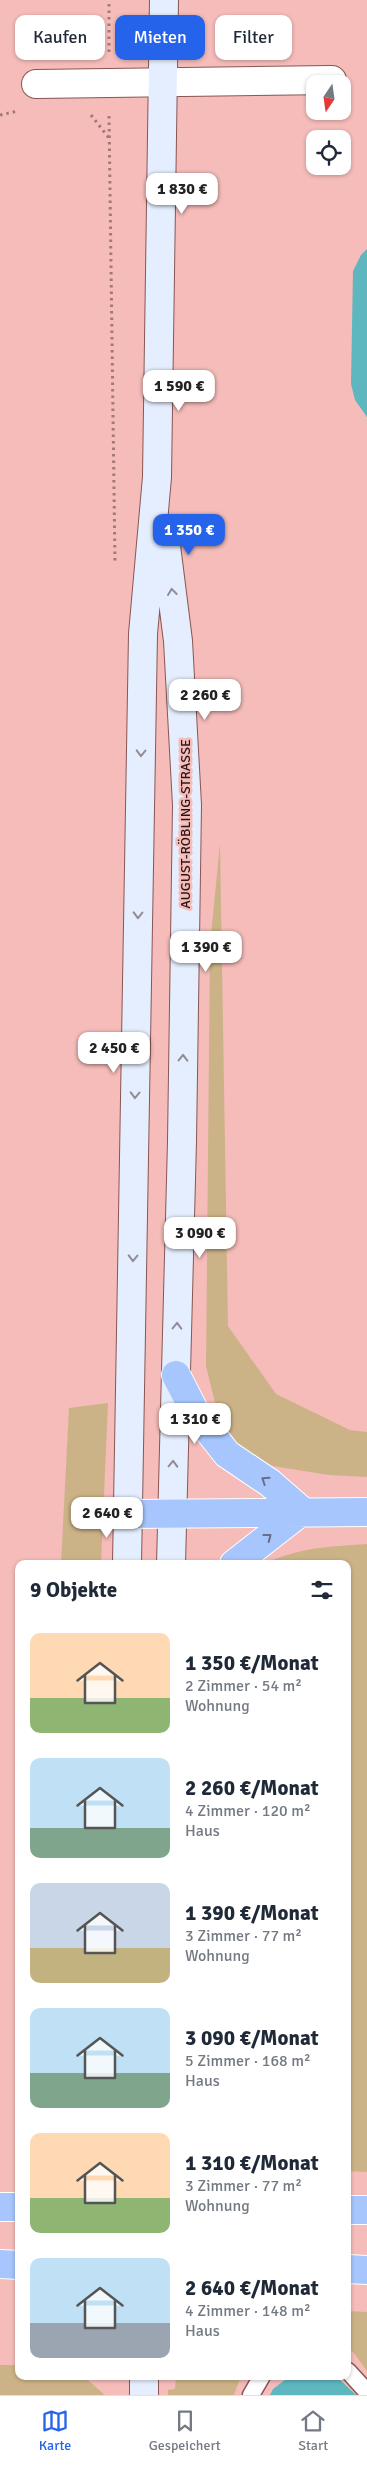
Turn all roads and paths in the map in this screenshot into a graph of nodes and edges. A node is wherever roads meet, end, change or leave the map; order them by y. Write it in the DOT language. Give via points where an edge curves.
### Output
graph roads {
  1 [pos="164,0"];
  2 [pos="306,80"];
  3 [pos="163,82"];
  4 [pos="36,84"];
  5 [pos="157,476"];
  6 [pos="176,1375"];
  7 [pos="302,1511"];
  8 [pos="367,1512"];
  9 [pos="172,1513"];
  10 [pos="128,1514"];
  11 [pos="128,1560"];
  12 [pos="171,1560"];
  13 [pos="239,1560"];
  14 [pos="0,2207"];
  15 [pos="15,2207"];
  16 [pos="351,2210"];
  17 [pos="367,2210"];
  18 [pos="0,2264"];
  19 [pos="15,2265"];
  20 [pos="351,2269"];
  21 [pos="367,2270"];
  22 [pos="351,2374"];
  23 [pos="260,2380"];
  24 [pos="367,2392"];
  25 [pos="252,2395"];
  1 -- 3 [label="street, AUGUST-RÖBLING-STRASSE"];
  2 -- 3 [label="street"];
  3 -- 4 [label="street"];
  3 -- 5 [label="street, AUGUST-RÖBLING-STRASSE"];
  6 -- 5 [label="street, AUGUST-RÖBLING-STRASSE, one-way" via="187,804 178,641"];
  5 -- 10 [label="street, AUGUST-RÖBLING-STRASSE, one-way" via="143,634"];
  7 -- 6 [label="highway, one-way" via="270,1483 227,1454 198,1416"];
  9 -- 6 [label="street, AUGUST-RÖBLING-STRASSE, one-way"];
  7 -- 8 [label="highway"];
  7 -- 9 [label="highway"];
  13 -- 7 [label="highway, one-way"];
  9 -- 10 [label="highway"];
  9 -- 12 [label="street, AUGUST-RÖBLING-STRASSE"];
  10 -- 11 [label="street, AUGUST-RÖBLING-STRASSE"];
  14 -- 15 [label="highway"];
  16 -- 17 [label="highway"];
  18 -- 19 [label="highway"];
  20 -- 21 [label="highway"];
  22 -- 24 [label="lane"];
  23 -- 25 [label="lane"];
}
